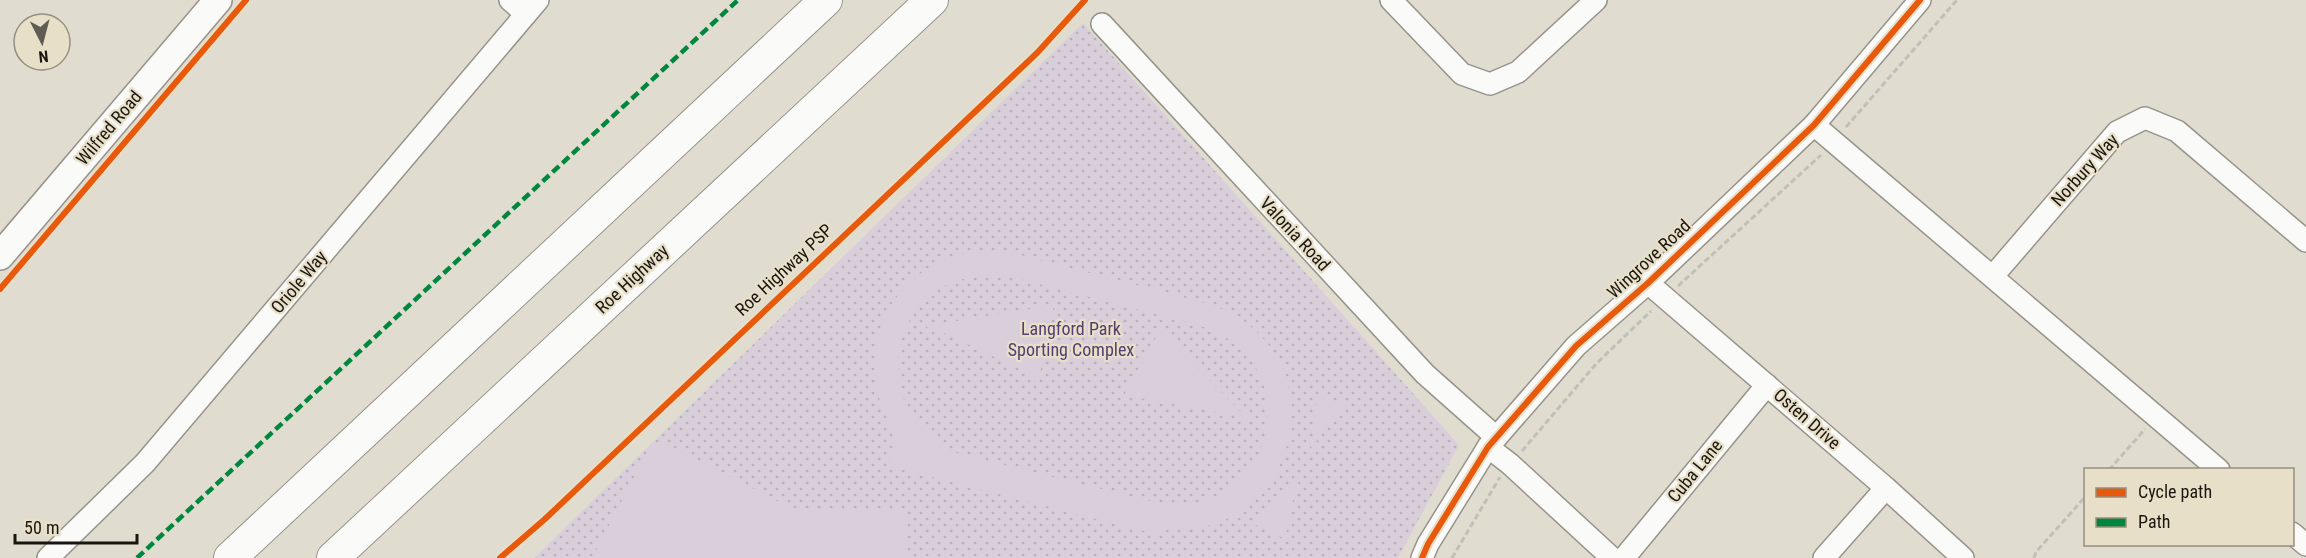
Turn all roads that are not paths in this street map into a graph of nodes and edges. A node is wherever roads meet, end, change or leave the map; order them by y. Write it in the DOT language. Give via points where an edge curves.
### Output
graph roads {
  1 [pos="218,0"];
  2 [pos="826,0"];
  3 [pos="932,0"];
  4 [pos="1391,0"];
  5 [pos="1596,0"];
  6 [pos="1920,0"];
  7 [pos="525,5"];
  8 [pos="1102,24"];
  9 [pos="1814,125"];
  10 [pos="2306,241"];
  11 [pos="0,256"];
  12 [pos="1993,276"];
  13 [pos="1648,283"];
  14 [pos="1767,385"];
  15 [pos="1492,442"];
  16 [pos="2216,468"];
  17 [pos="1886,488"];
  18 [pos="2294,535"];
  19 [pos="2306,544"];
  20 [pos="48,558"];
  21 [pos="230,558"];
  22 [pos="333,558"];
  23 [pos="1422,558"];
  24 [pos="1612,558"];
  25 [pos="1624,558"];
  26 [pos="1824,558"];
  27 [pos="1963,558"];
  1 -- 11 [label="main road, Wilfred Road"];
  2 -- 21 [label="highway"];
  3 -- 22 [label="highway, Roe Highway"];
  4 -- 5 [label="street" via="1462,74 1490,84 1518,72"];
  6 -- 9 [label="street, Wingrove Road"];
  7 -- 20 [label="street, Oriole Way" via="145,463"];
  8 -- 15 [label="street, Valonia Road"];
  9 -- 12 [label="street"];
  9 -- 13 [label="street, Wingrove Road"];
  10 -- 12 [label="street, Norbury Way" via="2177,131 2145,118 2117,132"];
  12 -- 16 [label="street"];
  13 -- 14 [label="street, Osten Drive"];
  13 -- 15 [label="street, Wingrove Road" via="1576,346"];
  14 -- 17 [label="street, Osten Drive"];
  14 -- 25 [label="street, Cuba Lane"];
  15 -- 23 [label="street, Wingrove Road"];
  15 -- 24 [label="street, Valonia Road" via="1510,464"];
  17 -- 26 [label="street"];
  17 -- 27 [label="street, Osten Drive"];
  18 -- 19 [label="street"];
}
